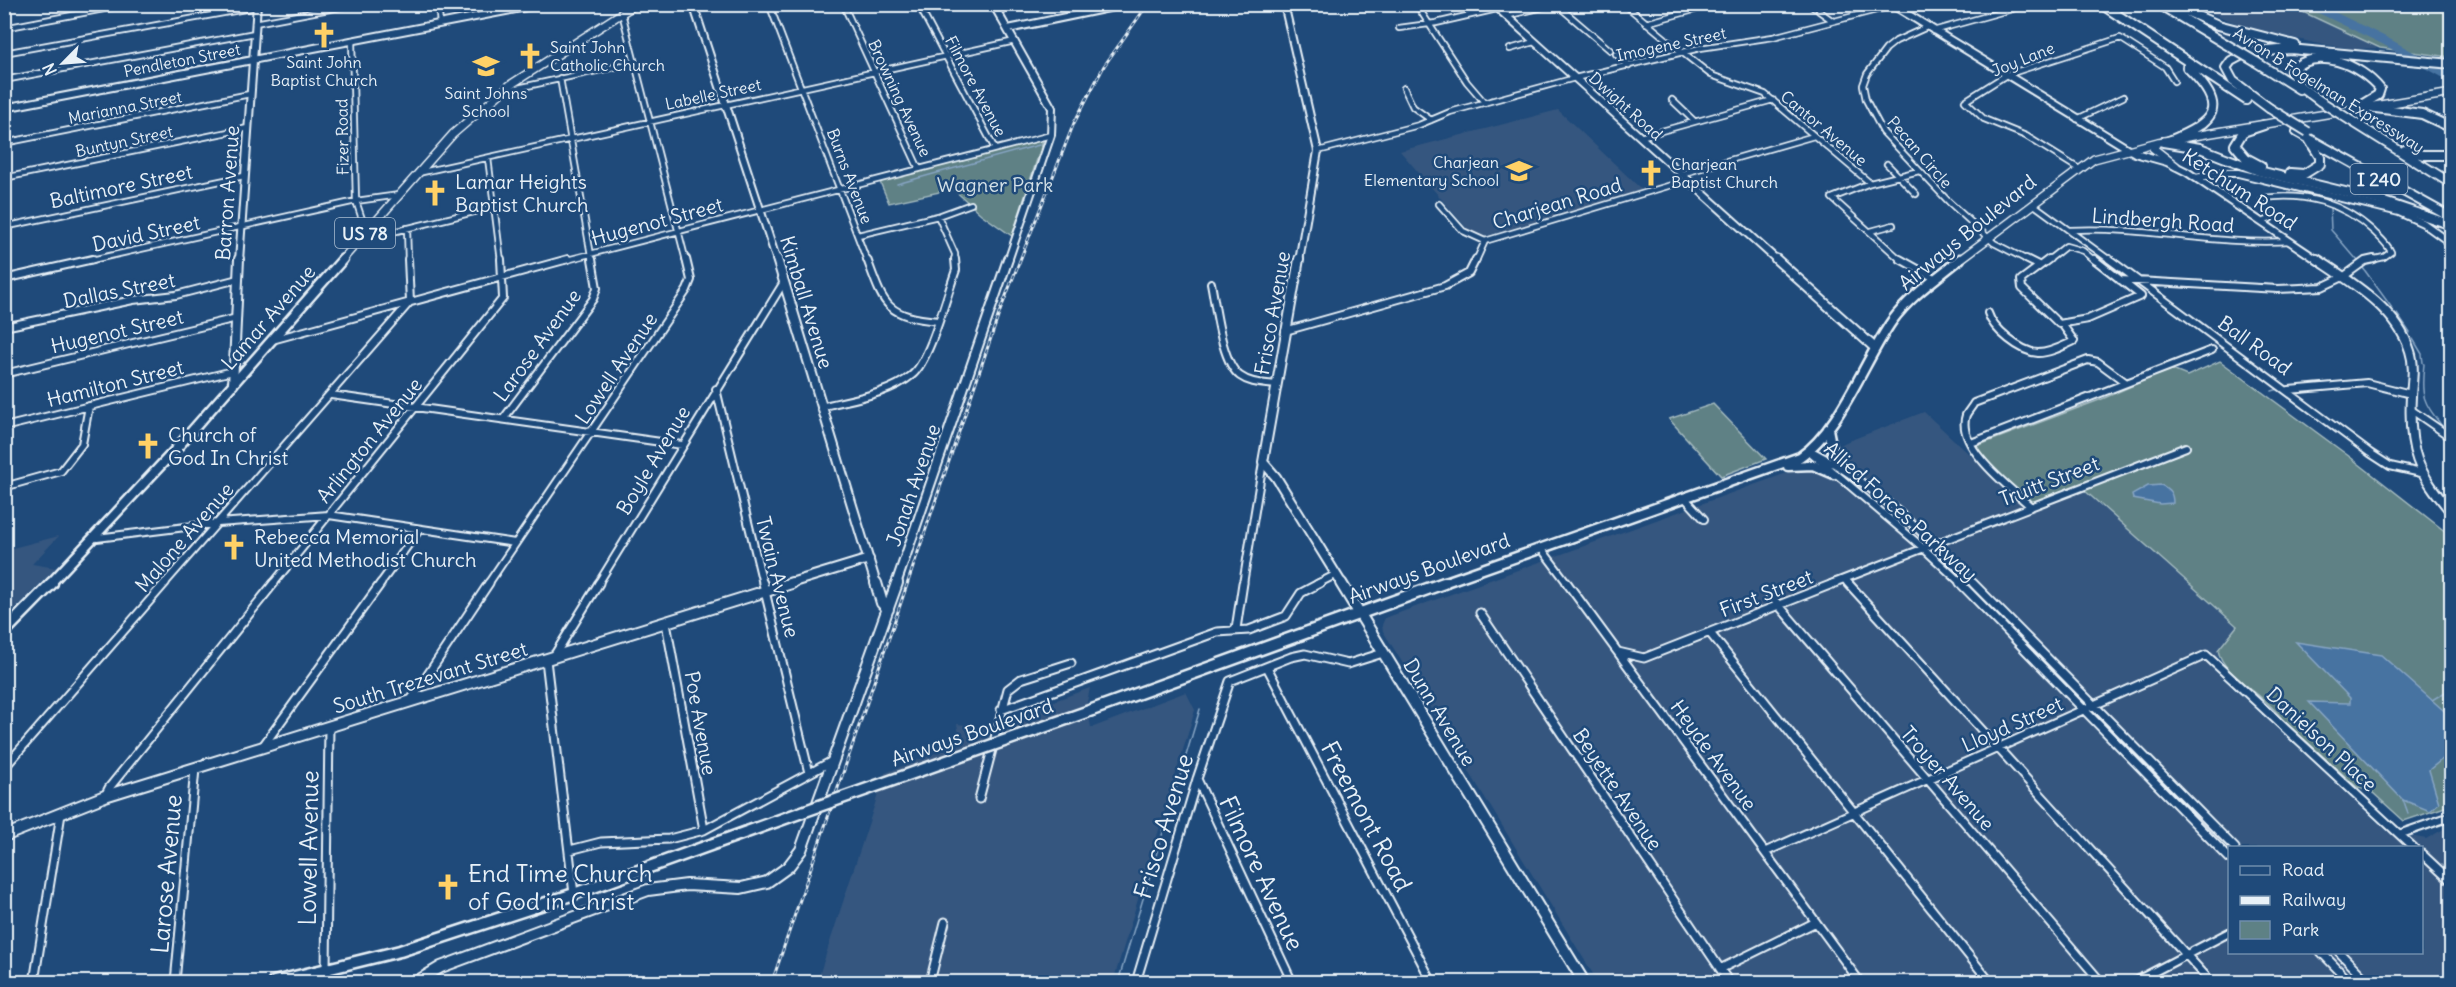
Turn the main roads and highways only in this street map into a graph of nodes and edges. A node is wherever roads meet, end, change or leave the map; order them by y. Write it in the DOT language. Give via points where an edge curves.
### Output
graph roads {
  1 [pos="636,4"];
  2 [pos="2101,4"];
  3 [pos="2159,4"];
  4 [pos="2170,4"];
  5 [pos="2159,44"];
  6 [pos="2355,54"];
  7 [pos="2451,64"];
  8 [pos="2451,93"];
  9 [pos="2320,101"];
  10 [pos="2368,107"];
  11 [pos="2266,109"];
  12 [pos="2355,109"];
  13 [pos="2264,125"];
  14 [pos="2451,128"];
  15 [pos="2365,129"];
  16 [pos="2308,135"];
  17 [pos="2163,142"];
  18 [pos="2451,155"];
  19 [pos="2176,166"];
  20 [pos="2451,184"];
  21 [pos="2451,217"];
  22 [pos="2451,225"];
  23 [pos="1828,429"];
  24 [pos="1771,468"];
  25 [pos="1843,468"];
  26 [pos="1833,474"];
  27 [pos="4,632"];
  28 [pos="326,976"];
  29 [pos="274,982"];
  1 -- 27 [label="main road, Lamar Avenue / US 78" via="543,62 453,134 97,538"];
  2 -- 5 [label="highway, I 240"];
  3 -- 9 [label="highway, Avron B Fogelman Expressway / I 240, bridge"];
  4 -- 6 [label="highway" via="2241,32"];
  5 -- 11 [label="highway, I 240"];
  5 -- 17 [label="highway" via="2202,82 2212,106 2209,120 2203,126"];
  6 -- 7 [label="highway"];
  6 -- 11 [label="highway" via="2271,50 2246,53 2231,61 2226,68 2233,81"];
  8 -- 10 [label="main road, Airways Boulevard"];
  9 -- 12 [label="highway" via="2300,86 2290,71 2294,64 2320,59 2345,64 2367,75 2380,89 2378,95"];
  9 -- 15 [label="highway, Avron B Fogelman Expressway / I 240, bridge"];
  10 -- 12 [label="main road, Airways Boulevard"];
  10 -- 14 [label="highway" via="2408,110"];
  11 -- 16 [label="highway, bridge"];
  11 -- 16 [label="highway, I 240" via="2296,132"];
  12 -- 13 [label="main road, Airways Boulevard"];
  13 -- 16 [label="highway" via="2243,132 2235,145 2246,159 2286,173 2304,174 2320,164"];
  13 -- 17 [label="main road, Airways Boulevard"];
  15 -- 18 [label="highway" via="2404,150 2422,155"];
  15 -- 20 [label="highway, Avron B Fogelman Expressway / I 240"];
  16 -- 21 [label="highway, I 240"];
  17 -- 19 [label="main road" via="2153,148"];
  17 -- 22 [label="highway" via="2200,148 2259,171 2378,200"];
  17 -- 23 [label="main road, Airways Boulevard" via="2127,148 2079,169 1919,292 1893,320"];
  23 -- 24 [label="main road, Airways Boulevard" via="1809,451"];
  23 -- 25 [label="main road" via="1833,454"];
  24 -- 26 [label="main road" via="1814,465"];
  24 -- 28 [label="main road, Airways Boulevard, bridge" via="574,894"];
  28 -- 29 [label="main road, Airways Boulevard"];
}
